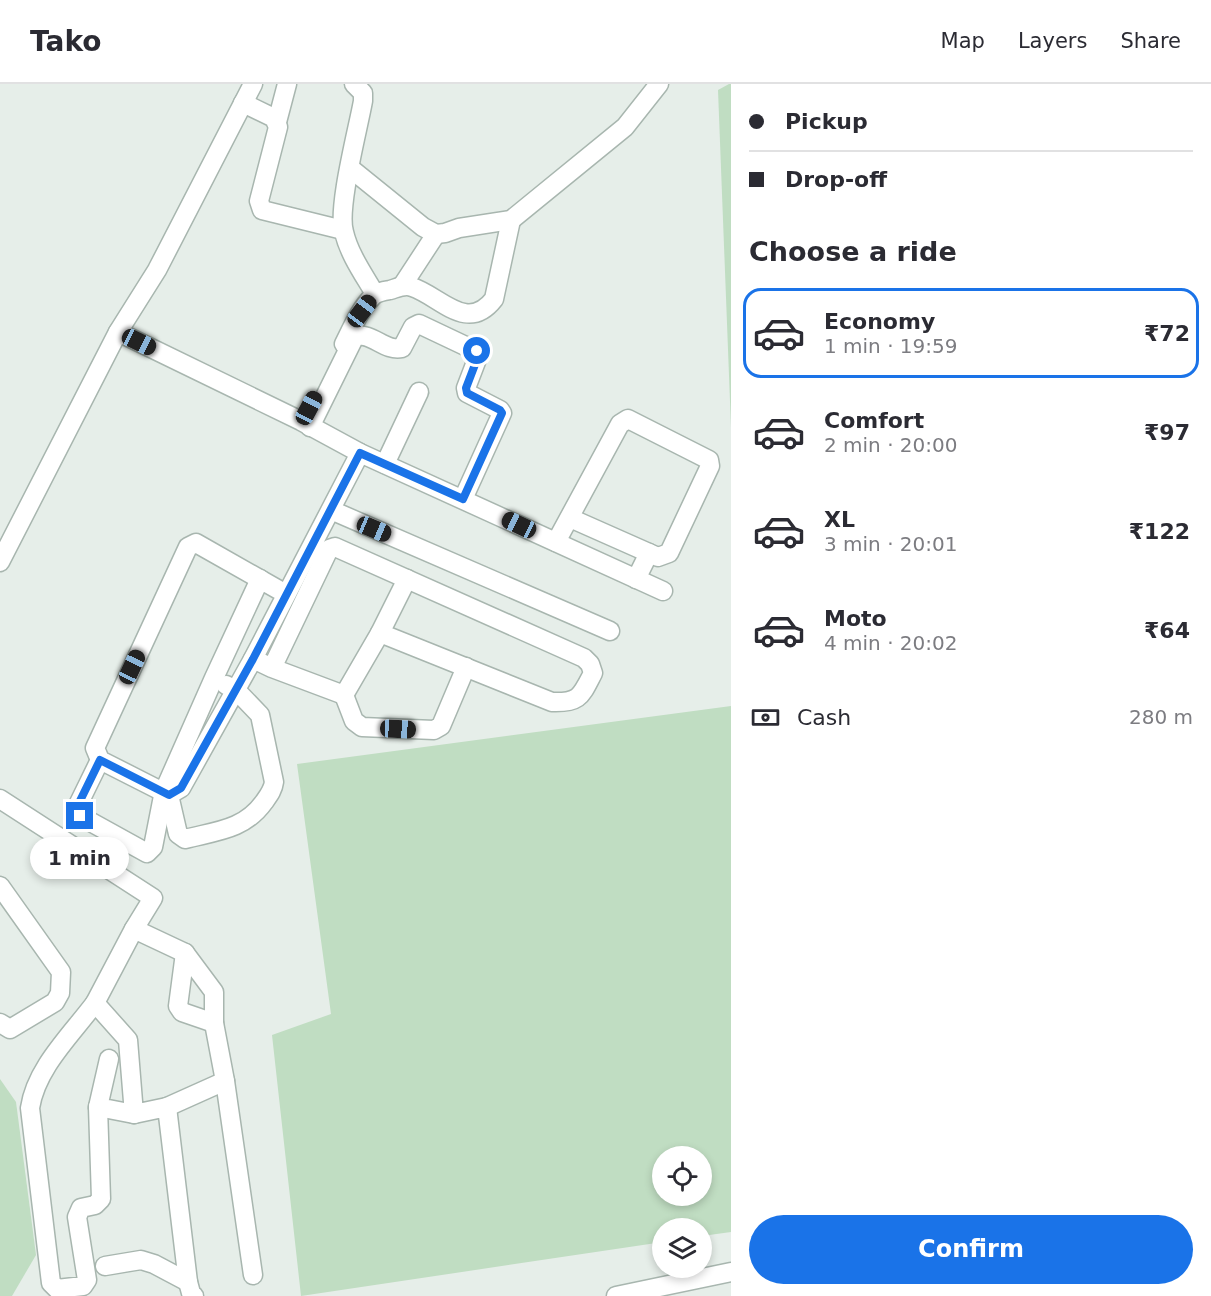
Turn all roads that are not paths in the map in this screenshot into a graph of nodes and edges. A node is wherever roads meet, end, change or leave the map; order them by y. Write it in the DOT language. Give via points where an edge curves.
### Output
graph roads {
  1 [pos="253,84"];
  2 [pos="287,84"];
  3 [pos="354,84"];
  4 [pos="659,84"];
  5 [pos="243,103"];
  6 [pos="278,122"];
  7 [pos="350,168"];
  8 [pos="511,220"];
  9 [pos="343,230"];
  10 [pos="436,234"];
  11 [pos="402,286"];
  12 [pos="375,294"];
  13 [pos="118,332"];
  14 [pos="419,392"];
  15 [pos="305,424"];
  16 [pos="360,453"];
  17 [pos="385,465"];
  18 [pos="463,499"];
  19 [pos="331,510"];
  20 [pos="570,518"];
  21 [pos="556,542"];
  22 [pos="649,554"];
  23 [pos="0,562"];
  24 [pos="260,579"];
  25 [pos="407,579"];
  26 [pos="636,579"];
  27 [pos="663,591"];
  28 [pos="286,594"];
  29 [pos="610,631"];
  30 [pos="380,633"];
  31 [pos="253,659"];
  32 [pos="466,667"];
  33 [pos="272,668"];
  34 [pos="214,678"];
  35 [pos="236,690"];
  36 [pos="344,695"];
  37 [pos="100,760"];
  38 [pos="167,793"];
  39 [pos="0,799"];
  40 [pos="0,885"];
  41 [pos="134,929"];
  42 [pos="185,953"];
  43 [pos="95,1004"];
  44 [pos="0,1023"];
  45 [pos="214,1023"];
  46 [pos="109,1059"];
  47 [pos="225,1081"];
  48 [pos="98,1107"];
  49 [pos="167,1107"];
  50 [pos="134,1114"];
  51 [pos="105,1266"];
  52 [pos="731,1272"];
  53 [pos="254,1275"];
  54 [pos="191,1289"];
  55 [pos="616,1296"];
  1 -- 5 [label="street"];
  2 -- 6 [label="street"];
  3 -- 7 [label="street" via="363,93 363,101"];
  4 -- 8 [label="street" via="625,127"];
  5 -- 6 [label="street"];
  5 -- 13 [label="street" via="157,270"];
  6 -- 9 [label="street" via="260,201 262,210"];
  7 -- 9 [label="street"];
  7 -- 10 [label="street"];
  8 -- 10 [label="street"];
  8 -- 11 [label="street" via="494,299 486,308 475,313 457,312 412,287"];
  9 -- 12 [label="street"];
  10 -- 11 [label="street"];
  11 -- 12 [label="street"];
  12 -- 15 [label="street" via="362,311"];
  13 -- 15 [label="street"];
  13 -- 23 [label="street"];
  14 -- 17 [label="street"];
  15 -- 16 [label="street"];
  15 -- 18 [label="street" via="355,336 363,334 396,350 402,348 413,327 419,324 467,346 479,354 467,393 502,413"];
  16 -- 17 [label="street"];
  16 -- 19 [label="street"];
  17 -- 18 [label="street"];
  18 -- 21 [label="street"];
  19 -- 28 [label="street"];
  19 -- 29 [label="street"];
  20 -- 21 [label="street"];
  20 -- 22 [label="street"];
  20 -- 22 [label="street" via="620,424 628,419 709,460 710,466 669,553 658,557"];
  21 -- 26 [label="street"];
  22 -- 26 [label="street"];
  24 -- 28 [label="street"];
  24 -- 34 [label="street"];
  24 -- 37 [label="street" via="196,543 188,547 95,748"];
  25 -- 30 [label="street"];
  25 -- 32 [label="street" via="584,658 593,673 581,697 568,703 552,702"];
  25 -- 33 [label="street" via="335,547 329,549"];
  26 -- 27 [label="street"];
  28 -- 31 [label="street"];
  30 -- 32 [label="street"];
  30 -- 36 [label="street"];
  31 -- 33 [label="street"];
  31 -- 35 [label="street"];
  32 -- 36 [label="street" via="441,726 434,730 362,727 354,721"];
  33 -- 36 [label="street"];
  34 -- 35 [label="street"];
  34 -- 38 [label="street"];
  35 -- 38 [label="street" via="181,788"];
  35 -- 38 [label="street" via="260,716 273,789 255,814 239,826 185,839 178,834"];
  37 -- 38 [label="street"];
  37 -- 38 [label="street" via="77,807 80,816 147,853 153,847"];
  39 -- 41 [label="street" via="153,898"];
  40 -- 44 [label="street" via="61,972 60,993 55,1002 10,1029"];
  41 -- 42 [label="street"];
  41 -- 43 [label="street"];
  42 -- 45 [label="street" via="214,992"];
  42 -- 45 [label="street" via="178,1006 182,1012"];
  43 -- 48 [label="street" via="38,1077 32,1092 30,1108 51,1283 57,1289 82,1286 87,1280 77,1217 81,1208 95,1205 101,1199"];
  43 -- 50 [label="street" via="128,1040"];
  45 -- 47 [label="street"];
  46 -- 48 [label="street"];
  47 -- 49 [label="street"];
  47 -- 53 [label="street"];
  48 -- 50 [label="street"];
  49 -- 50 [label="street"];
  49 -- 54 [label="street"];
  51 -- 54 [label="street" via="141,1260 154,1264"];
  52 -- 55 [label="street"];
}
